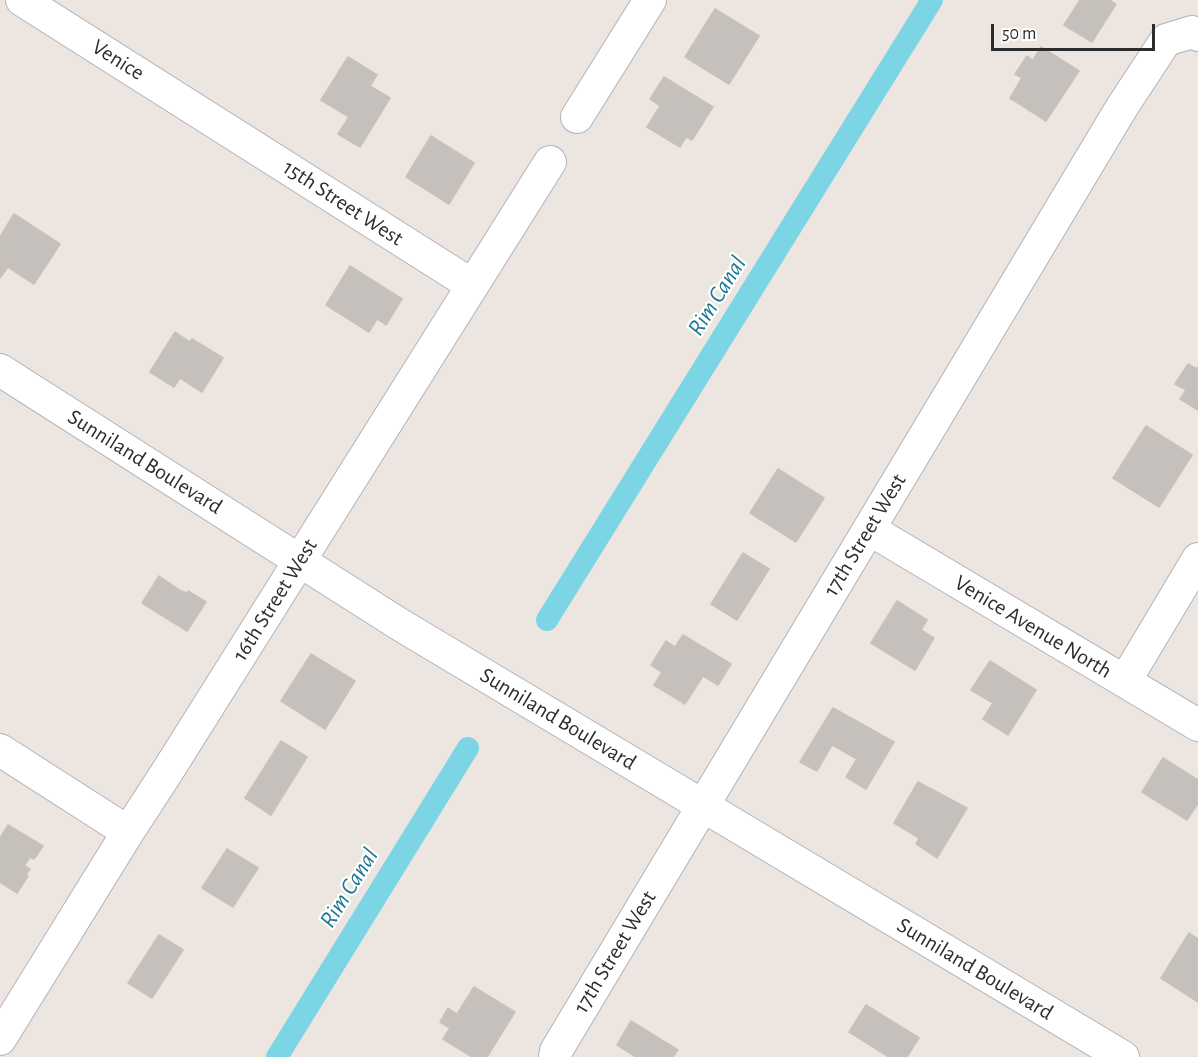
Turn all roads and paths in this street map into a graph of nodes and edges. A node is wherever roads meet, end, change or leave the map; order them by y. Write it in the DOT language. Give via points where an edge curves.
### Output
graph roads {
  1 [pos="22,0"];
  2 [pos="650,0"];
  3 [pos="1195,34"];
  4 [pos="577,117"];
  5 [pos="213,121"];
  6 [pos="550,162"];
  7 [pos="472,285"];
  8 [pos="0,370"];
  9 [pos="868,529"];
  10 [pos="1198,559"];
  11 [pos="300,560"];
  12 [pos="1125,681"];
  13 [pos="1198,725"];
  14 [pos="0,750"];
  15 [pos="702,806"];
  16 [pos="128,832"];
  17 [pos="0,1038"];
  18 [pos="555,1057"];
  19 [pos="1123,1057"];
  1 -- 5 [label="street, Venice"];
  2 -- 4 [label="street"];
  3 -- 9 [label="street, 17th Street West" via="1166,40"];
  5 -- 7 [label="street, 15th Street West"];
  6 -- 7 [label="street, 16th Street West"];
  7 -- 11 [label="street, 16th Street West"];
  8 -- 11 [label="street, Sunniland Boulevard"];
  9 -- 12 [label="street, Venice Avenue North"];
  9 -- 15 [label="street, 17th Street West"];
  10 -- 12 [label="street"];
  11 -- 15 [label="street, Sunniland Boulevard"];
  11 -- 16 [label="street, 16th Street West"];
  12 -- 13 [label="street, Venice Avenue North"];
  14 -- 16 [label="street"];
  15 -- 18 [label="street, 17th Street West"];
  15 -- 19 [label="street, Sunniland Boulevard"];
  16 -- 17 [label="street, 16th Street West"];
}
